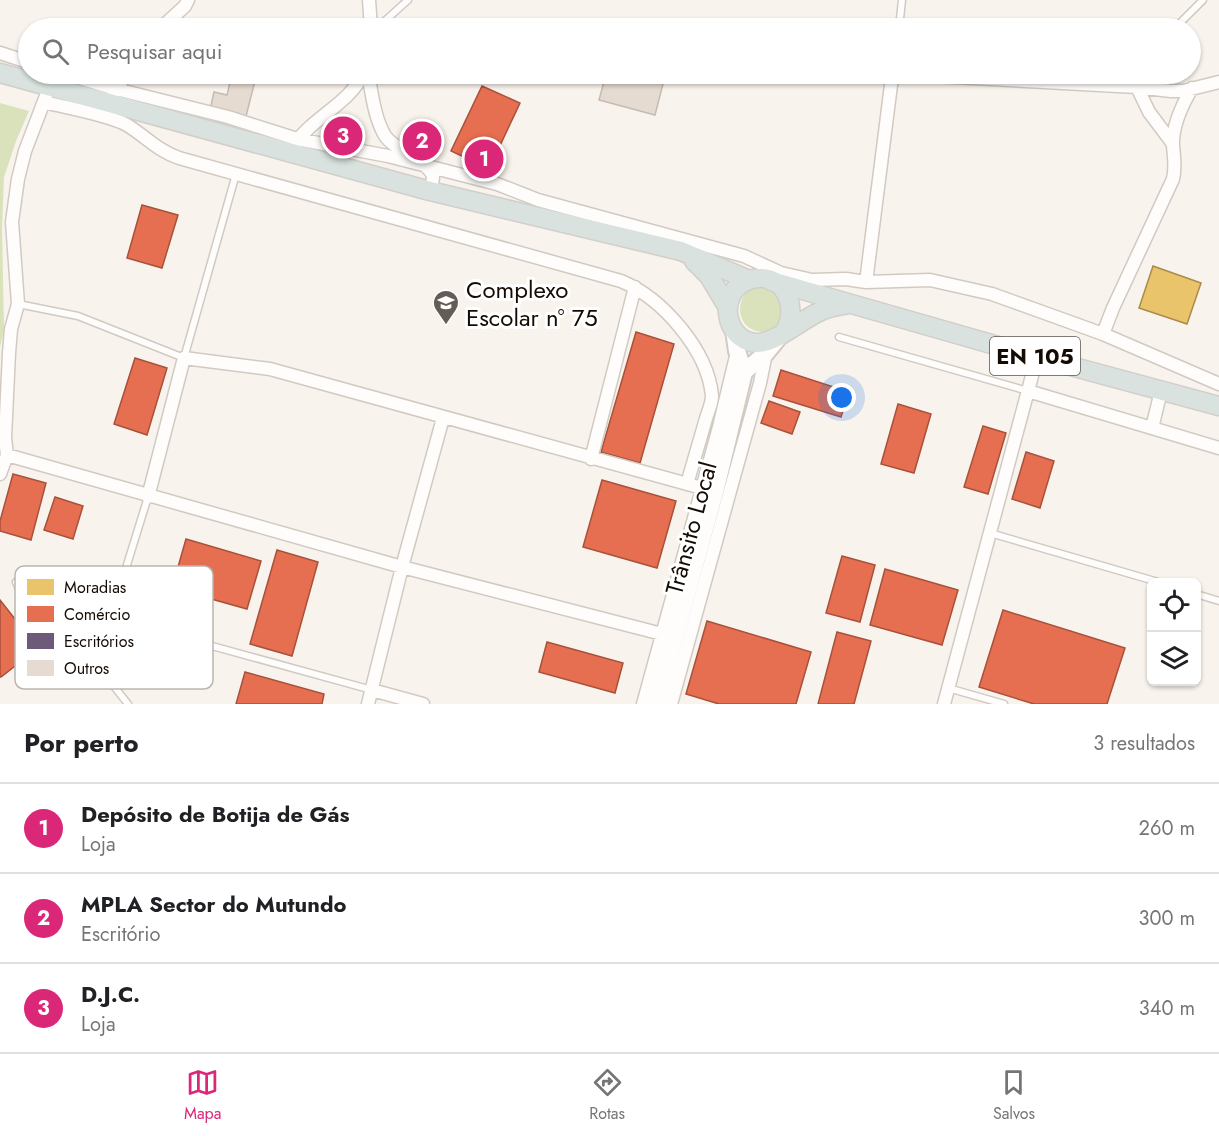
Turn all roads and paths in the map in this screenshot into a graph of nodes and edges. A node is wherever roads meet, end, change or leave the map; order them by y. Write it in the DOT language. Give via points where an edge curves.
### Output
graph roads {
  1 [pos="188,0"];
  2 [pos="369,0"];
  3 [pos="408,0"];
  4 [pos="902,0"];
  5 [pos="1203,0"];
  6 [pos="172,18"];
  7 [pos="370,18"];
  8 [pos="388,18"];
  9 [pos="900,18"];
  10 [pos="1185,18"];
  11 [pos="0,53"];
  12 [pos="18,59"];
  13 [pos="0,73"];
  14 [pos="18,81"];
  15 [pos="1219,82"];
  16 [pos="24,84"];
  17 [pos="87,84"];
  18 [pos="120,84"];
  19 [pos="356,84"];
  20 [pos="370,84"];
  21 [pos="891,84"];
  22 [pos="1081,84"];
  23 [pos="1138,84"];
  24 [pos="1137,87"];
  25 [pos="1192,88"];
  26 [pos="46,94"];
  27 [pos="112,96"];
  28 [pos="1173,144"];
  29 [pos="293,146"];
  30 [pos="426,167"];
  31 [pos="236,174"];
  32 [pos="430,191"];
  33 [pos="681,251"];
  34 [pos="748,280"];
  35 [pos="771,281"];
  36 [pos="866,282"];
  37 [pos="635,287"];
  38 [pos="18,304"];
  39 [pos="851,304"];
  40 [pos="728,306"];
  41 [pos="734,330"];
  42 [pos="782,334"];
  43 [pos="1103,334"];
  44 [pos="838,337"];
  45 [pos="737,351"];
  46 [pos="766,353"];
  47 [pos="1037,357"];
  48 [pos="184,358"];
  49 [pos="744,372"];
  50 [pos="1219,384"];
  51 [pos="1028,391"];
  52 [pos="1161,391"];
  53 [pos="1219,406"];
  54 [pos="443,418"];
  55 [pos="1152,428"];
  56 [pos="1219,448"];
  57 [pos="6,455"];
  58 [pos="591,459"];
  59 [pos="0,474"];
  60 [pos="687,484"];
  61 [pos="702,488"];
  62 [pos="148,496"];
  63 [pos="990,533"];
  64 [pos="126,566"];
  65 [pos="402,567"];
  66 [pos="1147,579"];
  67 [pos="1201,595"];
  68 [pos="1219,601"];
  69 [pos="662,634"];
  70 [pos="213,646"];
  71 [pos="948,688"];
  72 [pos="116,689"];
  73 [pos="372,690"];
  74 [pos="128,704"];
  75 [pos="368,704"];
  76 [pos="423,704"];
  77 [pos="643,704"];
  78 [pos="657,704"];
  79 [pos="671,704"];
  80 [pos="944,704"];
  81 [pos="1004,704"];
  1 -- 6 [label="street"];
  2 -- 7 [label="street"];
  3 -- 8 [label="lane"];
  4 -- 9 [label="lane"];
  5 -- 10 [label="lane"];
  11 -- 12 [label="street"];
  13 -- 14 [label="main road"];
  15 -- 25 [label="street"];
  16 -- 26 [label="main road"];
  17 -- 27 [label="street"];
  18 -- 27 [label="street"];
  19 -- 29 [label="street"];
  20 -- 30 [label="street" via="384,134"];
  21 -- 36 [label="street"];
  22 -- 24 [label="street"];
  23 -- 24 [label="lane"];
  24 -- 25 [label="street" via="1171,91"];
  24 -- 28 [label="street" via="1149,112"];
  25 -- 28 [label="street" via="1180,113"];
  26 -- 27 [label="main road"];
  26 -- 31 [label="street" via="128,126 167,154"];
  26 -- 38 [label="street" via="25,151 12,222"];
  27 -- 29 [label="main road"];
  28 -- 43 [label="street" via="1173,179"];
  29 -- 30 [label="street" via="388,156"];
  29 -- 32 [label="main road"];
  30 -- 32 [label="street" via="433,178"];
  30 -- 36 [label="street" via="744,256 781,273 812,280"];
  31 -- 37 [label="street"];
  31 -- 48 [label="lane"];
  32 -- 33 [label="main road"];
  33 -- 34 [label="main road"];
  33 -- 40 [label="main road" via="709,276"];
  34 -- 35 [label="main road"];
  34 -- 40 [label="main road" via="731,295"];
  35 -- 39 [label="main road, EN 105"];
  35 -- 42 [label="main road" via="787,293 791,303 792,313"];
  36 -- 43 [label="street" via="930,280 992,294"];
  37 -- 58 [label="street"];
  37 -- 60 [label="street" via="684,332 706,369 712,398"];
  38 -- 48 [label="lane" via="78,316"];
  38 -- 57 [label="street" via="9,353"];
  39 -- 42 [label="main road" via="821,310"];
  39 -- 47 [label="main road, EN 105"];
  40 -- 41 [label="main road"];
  41 -- 42 [label="main road" via="755,343 768,342"];
  41 -- 45 [label="main road"];
  42 -- 46 [label="main road"];
  43 -- 50 [label="street"];
  44 -- 51 [label="lane"];
  45 -- 49 [label="main road"];
  45 -- 61 [label="street, Trânsito Local"];
  46 -- 49 [label="main road"];
  46 -- 79 [label="street"];
  47 -- 51 [label="street"];
  47 -- 52 [label="main road, EN 105"];
  48 -- 54 [label="street" via="270,369"];
  48 -- 62 [label="street"];
  49 -- 78 [label="main road" via="716,492"];
  51 -- 55 [label="street"];
  51 -- 63 [label="street"];
  52 -- 53 [label="main road, EN 105"];
  52 -- 55 [label="street"];
  54 -- 58 [label="street"];
  54 -- 65 [label="street"];
  55 -- 56 [label="street"];
  57 -- 59 [label="street"];
  57 -- 62 [label="street"];
  58 -- 60 [label="street"];
  60 -- 61 [label="street"];
  61 -- 69 [label="street, Trânsito Local"];
  62 -- 64 [label="lane"];
  62 -- 65 [label="street"];
  63 -- 66 [label="lane"];
  63 -- 71 [label="street"];
  65 -- 69 [label="street"];
  65 -- 73 [label="street"];
  67 -- 68 [label="lane"];
  69 -- 77 [label="street, Trânsito Local"];
  70 -- 73 [label="lane"];
  71 -- 80 [label="street"];
  71 -- 81 [label="lane"];
  72 -- 74 [label="lane"];
  73 -- 75 [label="street"];
  73 -- 76 [label="street"];
}
